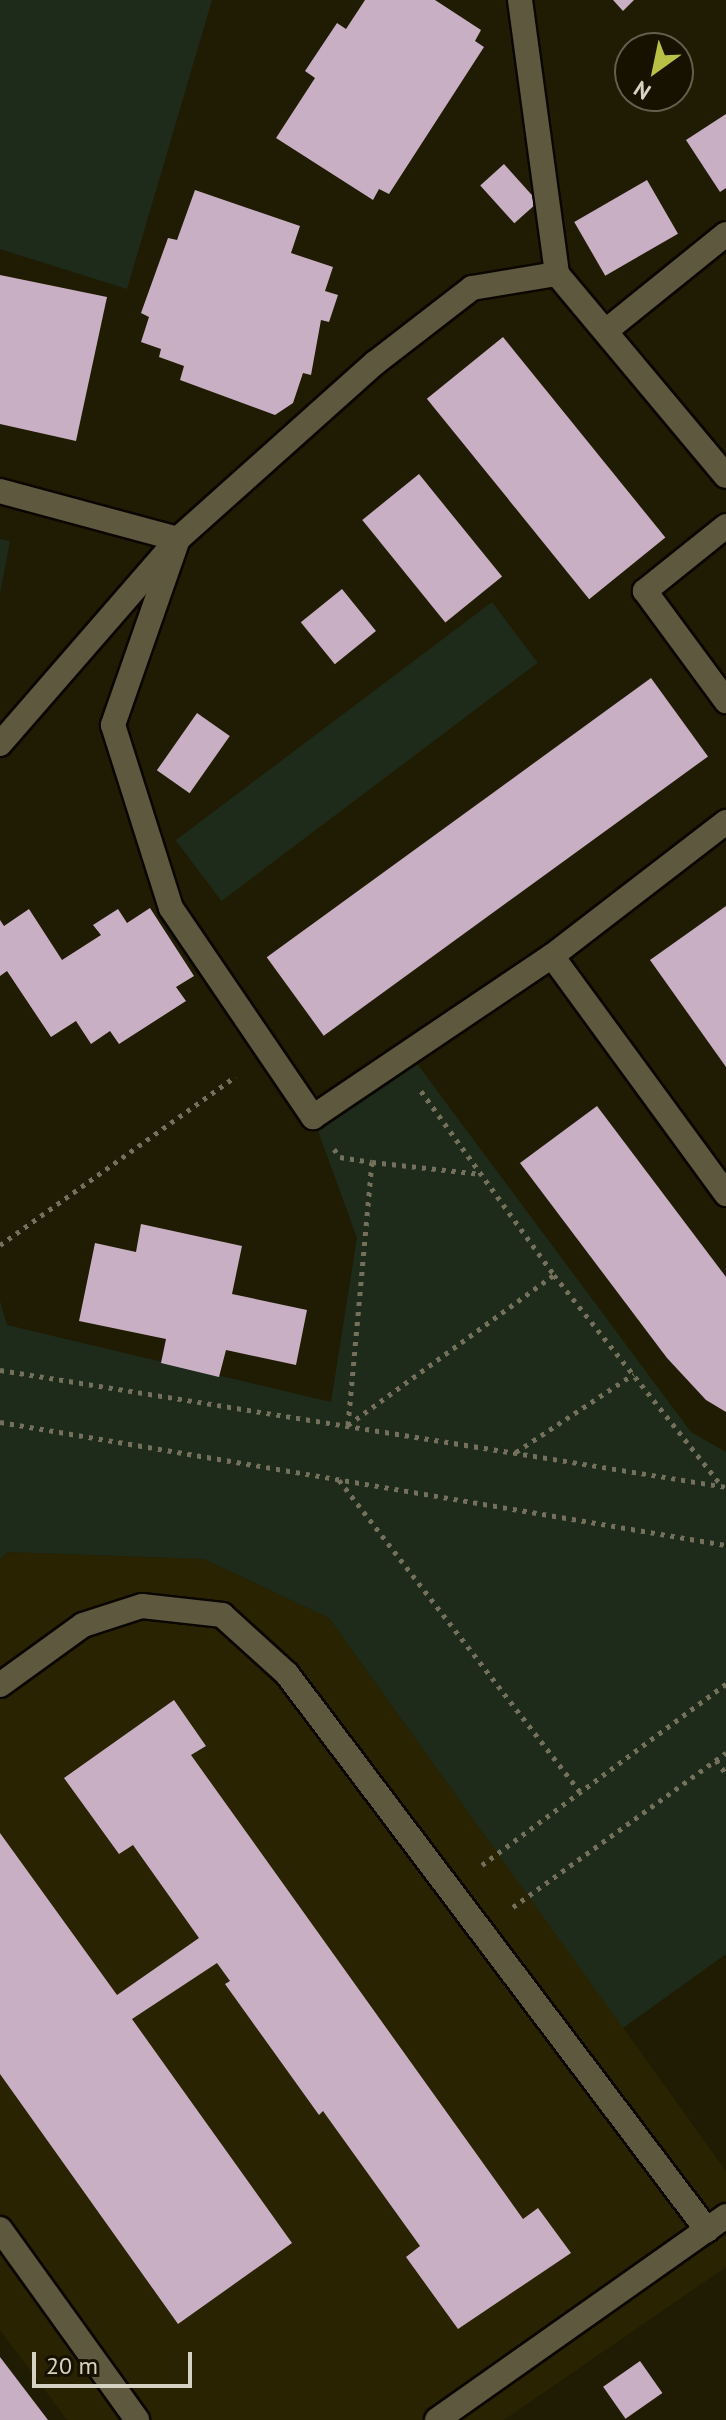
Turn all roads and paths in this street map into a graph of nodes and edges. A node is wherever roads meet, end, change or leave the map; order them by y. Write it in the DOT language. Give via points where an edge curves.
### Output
graph roads {
  1 [pos="520,0"];
  2 [pos="726,234"];
  3 [pos="557,274"];
  4 [pos="607,330"];
  5 [pos="726,476"];
  6 [pos="0,491"];
  7 [pos="726,526"];
  8 [pos="178,539"];
  9 [pos="726,701"];
  10 [pos="0,744"];
  11 [pos="726,822"];
  12 [pos="552,956"];
  13 [pos="266,1054"];
  14 [pos="399,1059"];
  15 [pos="481,1174"];
  16 [pos="726,1194"];
  17 [pos="0,1245"];
  18 [pos="554,1275"];
  19 [pos="0,1370"];
  20 [pos="634,1374"];
  21 [pos="0,1422"];
  22 [pos="347,1426"];
  23 [pos="515,1453"];
  24 [pos="338,1479"];
  25 [pos="724,1486"];
  26 [pos="726,1545"];
  27 [pos="726,1684"];
  28 [pos="0,1685"];
  29 [pos="726,1753"];
  30 [pos="716,1760"];
  31 [pos="726,1774"];
  32 [pos="581,1793"];
  33 [pos="450,1890"];
  34 [pos="480,1931"];
  35 [pos="716,2223"];
  36 [pos="0,2229"];
  37 [pos="137,2420"];
  38 [pos="437,2420"];
  1 -- 3 [label="lane"];
  2 -- 4 [label="lane"];
  3 -- 4 [label="lane"];
  3 -- 8 [label="lane" via="472,288 375,363"];
  4 -- 5 [label="lane"];
  6 -- 8 [label="lane"];
  7 -- 9 [label="lane" via="645,591"];
  8 -- 10 [label="lane"];
  8 -- 13 [label="lane" via="113,725 171,908"];
  11 -- 12 [label="lane"];
  12 -- 14 [label="lane"];
  12 -- 16 [label="lane"];
  13 -- 14 [label="lane" via="313,1117"];
  13 -- 17 [label="path"];
  14 -- 15 [label="path"];
  15 -- 18 [label="path"];
  15 -- 22 [label="path" via="372,1162"];
  18 -- 20 [label="path"];
  18 -- 22 [label="path"];
  19 -- 22 [label="path"];
  20 -- 23 [label="path"];
  20 -- 25 [label="path"];
  21 -- 24 [label="path"];
  22 -- 23 [label="path"];
  23 -- 25 [label="path"];
  24 -- 26 [label="path"];
  24 -- 32 [label="path"];
  27 -- 32 [label="path"];
  28 -- 33 [label="lane" via="83,1625 142,1606 222,1615 287,1674"];
  29 -- 30 [label="path"];
  30 -- 31 [label="path"];
  30 -- 34 [label="path"];
  32 -- 33 [label="path"];
  33 -- 34 [label="lane"];
  34 -- 35 [label="lane"];
  35 -- 38 [label="lane"];
  36 -- 37 [label="lane"];
}
